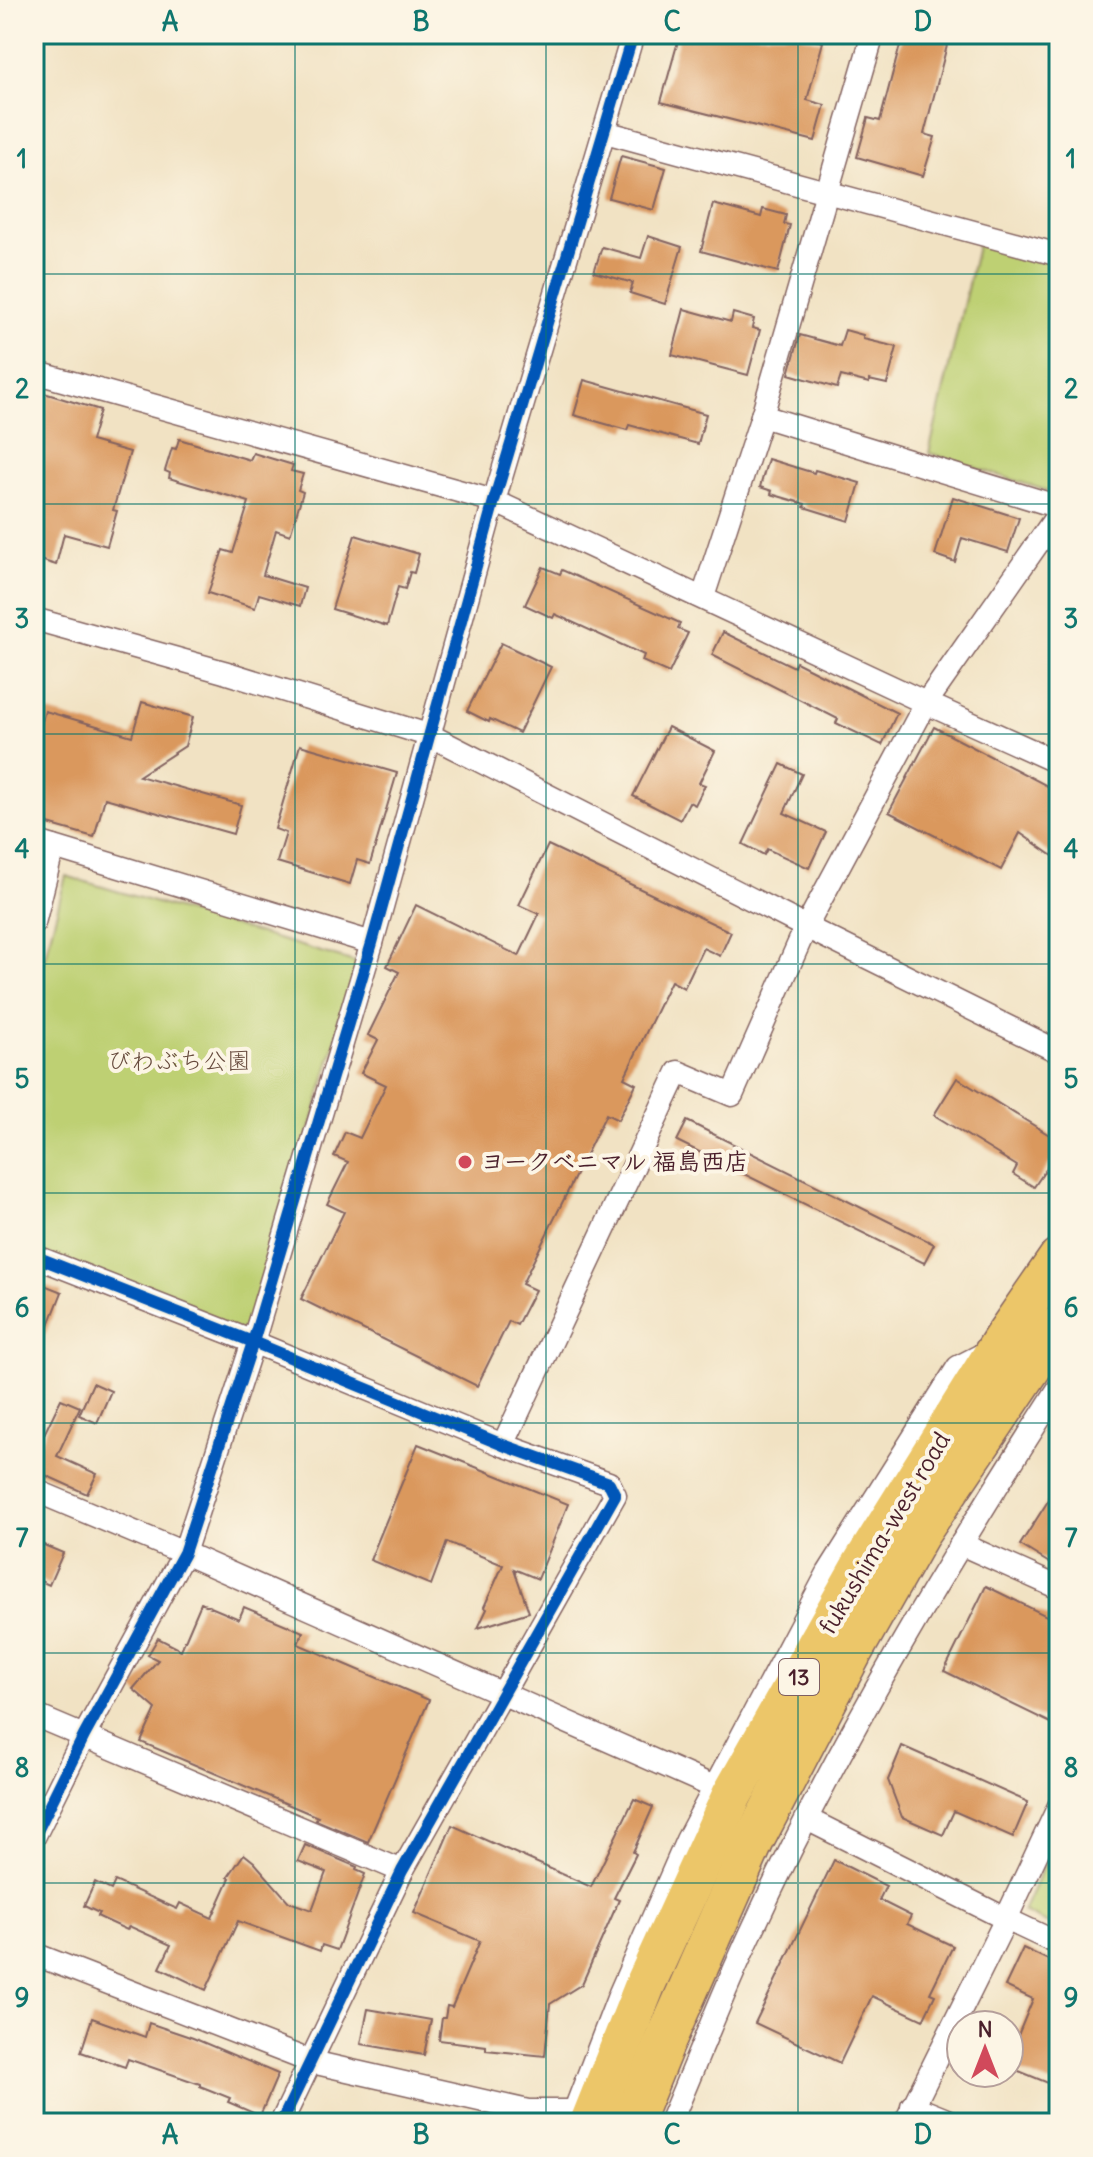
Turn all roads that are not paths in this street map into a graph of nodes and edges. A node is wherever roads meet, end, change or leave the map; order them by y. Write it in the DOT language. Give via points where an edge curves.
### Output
graph roads {
  1 [pos="633,34"];
  2 [pos="873,34"];
  3 [pos="605,132"];
  4 [pos="827,191"];
  5 [pos="1059,255"];
  6 [pos="34,372"];
  7 [pos="762,416"];
  8 [pos="494,501"];
  9 [pos="1059,510"];
  10 [pos="703,597"];
  11 [pos="34,619"];
  12 [pos="926,703"];
  13 [pos="431,736"];
  14 [pos="1059,763"];
  15 [pos="44,844"];
  16 [pos="34,923"];
  17 [pos="806,927"];
  18 [pos="372,943"];
  19 [pos="1059,1052"];
  20 [pos="34,1256"];
  21 [pos="1059,1258"];
  22 [pos="1059,1326"];
  23 [pos="253,1342"];
  24 [pos="997,1348"];
  25 [pos="1059,1388"];
  26 [pos="503,1445"];
  27 [pos="34,1490"];
  28 [pos="961,1544"];
  29 [pos="184,1553"];
  30 [pos="1059,1588"];
  31 [pos="504,1694"];
  32 [pos="34,1715"];
  33 [pos="84,1736"];
  34 [pos="714,1787"];
  35 [pos="1059,1806"];
  36 [pos="807,1819"];
  37 [pos="34,1837"];
  38 [pos="402,1871"];
  39 [pos="1006,1919"];
  40 [pos="1059,1944"];
  41 [pos="34,1954"];
  42 [pos="312,2062"];
  43 [pos="908,2115"];
  44 [pos="578,2119"];
  45 [pos="281,2123"];
  46 [pos="632,2123"];
  47 [pos="670,2123"];
  48 [pos="954,2123"];
  1 -- 3 [label="street"];
  2 -- 4 [label="street"];
  3 -- 4 [label="street"];
  3 -- 8 [label="street"];
  4 -- 5 [label="street"];
  4 -- 7 [label="street"];
  6 -- 8 [label="street"];
  7 -- 9 [label="street"];
  7 -- 10 [label="street"];
  8 -- 10 [label="street"];
  8 -- 13 [label="street"];
  9 -- 12 [label="street"];
  10 -- 12 [label="street"];
  11 -- 13 [label="street"];
  12 -- 14 [label="street"];
  12 -- 17 [label="street"];
  13 -- 17 [label="street"];
  13 -- 18 [label="street"];
  15 -- 16 [label="street"];
  15 -- 18 [label="street"];
  17 -- 19 [label="street"];
  17 -- 26 [label="street" via="732,1095 678,1072"];
  18 -- 23 [label="street"];
  20 -- 23 [label="street"];
  21 -- 24 [label="highway, fukushima-west road / 13"];
  22 -- 46 [label="highway, fukushima-west road / 13" via="919,1534 851,1654 754,1840"];
  23 -- 26 [label="street"];
  23 -- 29 [label="street"];
  24 -- 34 [label="street" via="958,1367 828,1573"];
  24 -- 44 [label="highway, fukushima-west road / 13" via="863,1563 732,1795"];
  25 -- 28 [label="street"];
  26 -- 31 [label="street" via="609,1483 615,1495"];
  27 -- 29 [label="street"];
  28 -- 30 [label="street"];
  28 -- 36 [label="street" via="886,1669"];
  29 -- 31 [label="street"];
  29 -- 33 [label="street"];
  31 -- 34 [label="street"];
  31 -- 38 [label="street"];
  32 -- 33 [label="street"];
  33 -- 37 [label="street"];
  33 -- 38 [label="street"];
  34 -- 44 [label="street" via="626,1979"];
  35 -- 39 [label="street"];
  36 -- 39 [label="street"];
  36 -- 47 [label="street" via="750,1933"];
  38 -- 42 [label="street"];
  39 -- 40 [label="street"];
  39 -- 43 [label="street"];
  41 -- 42 [label="street"];
  42 -- 44 [label="street"];
  42 -- 45 [label="street"];
  43 -- 48 [label="street"];
}
